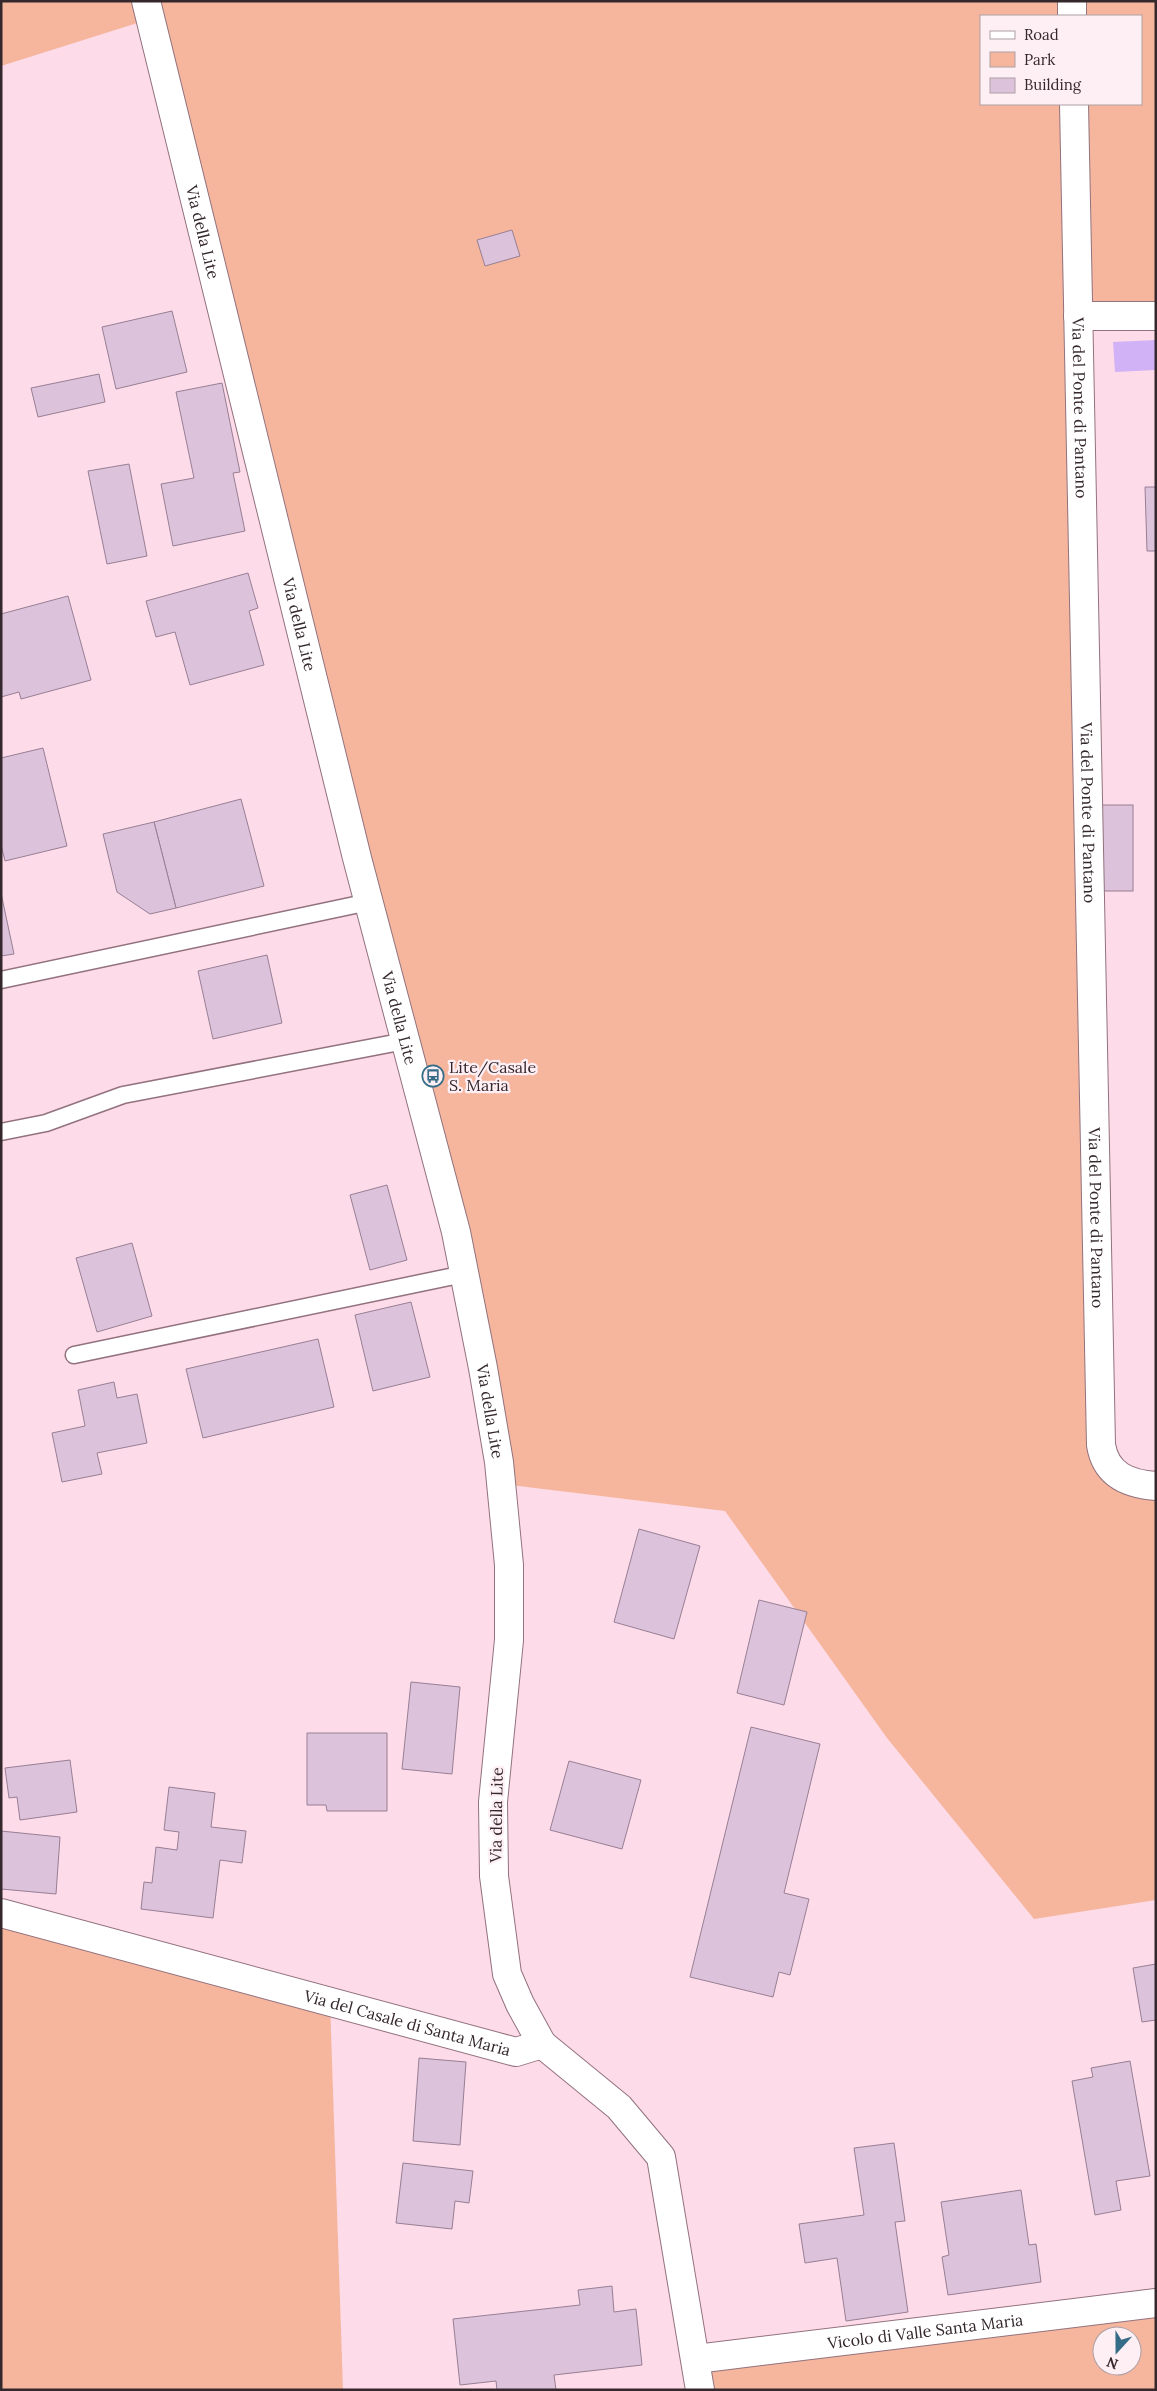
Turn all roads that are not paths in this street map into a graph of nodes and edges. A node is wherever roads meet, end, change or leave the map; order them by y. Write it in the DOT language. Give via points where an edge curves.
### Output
graph roads {
  1 [pos="146,1"];
  2 [pos="1072,1"];
  3 [pos="1072,15"];
  4 [pos="1074,105"];
  5 [pos="1078,316"];
  6 [pos="1156,316"];
  7 [pos="369,902"];
  8 [pos="1,980"];
  9 [pos="405,1041"];
  10 [pos="1,1132"];
  11 [pos="464,1274"];
  12 [pos="74,1355"];
  13 [pos="1156,1486"];
  14 [pos="1,1913"];
  15 [pos="542,2044"];
  16 [pos="1156,2303"];
  17 [pos="696,2359"];
  18 [pos="700,2390"];
  1 -- 7 [label="street, Via della Lite"];
  2 -- 3 [label="street"];
  4 -- 5 [label="street, Via del Ponte di Pantano"];
  5 -- 6 [label="street"];
  5 -- 13 [label="street, Via del Ponte di Pantano" via="1101,1445 1103,1455 1116,1475 1125,1481"];
  7 -- 8 [label="lane"];
  7 -- 9 [label="street, Via della Lite"];
  9 -- 10 [label="lane" via="130,1093 46,1123"];
  9 -- 11 [label="street, Via della Lite" via="456,1232"];
  11 -- 12 [label="lane"];
  11 -- 15 [label="street, Via della Lite" via="496,1439 509,1557 509,1640 493,1802 496,1891 508,1974"];
  14 -- 15 [label="street, Via del Casale di Santa Maria" via="516,2052"];
  15 -- 17 [label="street" via="619,2107 661,2157"];
  16 -- 17 [label="street, Vicolo di Valle Santa Maria"];
  17 -- 18 [label="street"];
}
